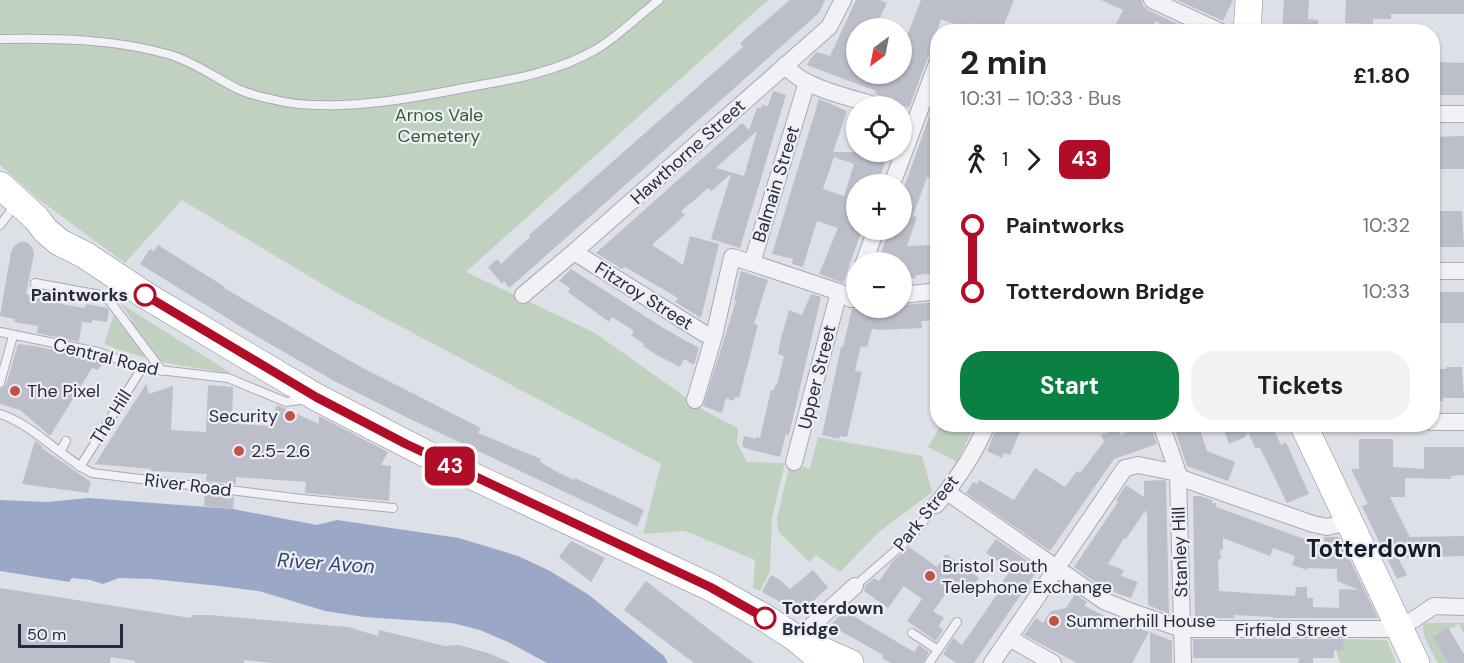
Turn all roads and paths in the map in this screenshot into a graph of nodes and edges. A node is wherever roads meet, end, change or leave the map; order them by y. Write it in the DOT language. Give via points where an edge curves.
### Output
graph roads {
  1 [pos="659,0"];
  2 [pos="843,0"];
  3 [pos="1152,0"];
  4 [pos="1249,0"];
  5 [pos="1204,24"];
  6 [pos="1248,24"];
  7 [pos="0,39"];
  8 [pos="785,65"];
  9 [pos="930,75"];
  10 [pos="807,82"];
  11 [pos="848,96"];
  12 [pos="912,109"];
  13 [pos="1440,114"];
  14 [pos="1464,114"];
  15 [pos="18,201"];
  16 [pos="0,225"];
  17 [pos="574,252"];
  18 [pos="752,262"];
  19 [pos="1440,271"];
  20 [pos="1464,271"];
  21 [pos="35,283"];
  22 [pos="846,291"];
  23 [pos="930,292"];
  24 [pos="912,294"];
  25 [pos="523,295"];
  26 [pos="846,308"];
  27 [pos="0,332"];
  28 [pos="13,336"];
  29 [pos="714,336"];
  30 [pos="142,368"];
  31 [pos="162,371"];
  32 [pos="0,383"];
  33 [pos="316,397"];
  34 [pos="695,400"];
  35 [pos="0,414"];
  36 [pos="1440,422"];
  37 [pos="1464,422"];
  38 [pos="22,425"];
  39 [pos="984,432"];
  40 [pos="1164,432"];
  41 [pos="1310,432"];
  42 [pos="19,436"];
  43 [pos="66,441"];
  44 [pos="60,452"];
  45 [pos="794,462"];
  46 [pos="80,467"];
  47 [pos="1178,475"];
  48 [pos="948,486"];
  49 [pos="936,505"];
  50 [pos="393,508"];
  51 [pos="1348,522"];
  52 [pos="1057,567"];
  53 [pos="855,586"];
  54 [pos="1464,607"];
  55 [pos="957,622"];
  56 [pos="1399,626"];
  57 [pos="1182,629"];
  58 [pos="912,633"];
  59 [pos="1009,638"];
  60 [pos="797,639"];
  61 [pos="938,650"];
  62 [pos="825,663"];
  63 [pos="850,663"];
  64 [pos="929,663"];
  65 [pos="992,663"];
  66 [pos="1053,663"];
  67 [pos="1183,663"];
  68 [pos="1416,663"];
  1 -- 7 [label="lane" via="595,50 528,76 405,99 332,105 273,100 241,90 189,62 142,49 81,40"];
  2 -- 8 [label="street, Hawthorne Street" via="829,27"];
  3 -- 5 [label="street"];
  4 -- 6 [label="highway"];
  8 -- 10 [label="street"];
  8 -- 17 [label="street, Hawthorne Street"];
  9 -- 12 [label="street"];
  10 -- 11 [label="street"];
  10 -- 18 [label="street, Balmain Street"];
  13 -- 14 [label="street"];
  15 -- 16 [label="lane"];
  15 -- 33 [label="highway" via="59,242"];
  17 -- 25 [label="street, Hawthorne Street"];
  17 -- 29 [label="street, Fitzroy Street"];
  18 -- 22 [label="street"];
  18 -- 29 [label="street, Balmain Street" via="732,257"];
  19 -- 20 [label="street"];
  21 -- 31 [label="lane" via="106,296"];
  23 -- 24 [label="street"];
  26 -- 45 [label="street, Upper Street"];
  27 -- 28 [label="lane, Central Road"];
  28 -- 30 [label="lane, Central Road" via="98,352"];
  28 -- 32 [label="lane"];
  29 -- 34 [label="street, Balmain Street"];
  30 -- 31 [label="lane, Central Road"];
  30 -- 46 [label="lane, The Hill"];
  31 -- 33 [label="lane, Central Road" via="228,378 286,402"];
  33 -- 60 [label="highway" via="438,460 710,587"];
  35 -- 38 [label="lane, River Road"];
  36 -- 37 [label="street"];
  38 -- 42 [label="lane"];
  38 -- 44 [label="lane, River Road"];
  39 -- 48 [label="street, Park Street"];
  40 -- 47 [label="street, Stanley Hill"];
  41 -- 51 [label="highway"];
  43 -- 44 [label="lane"];
  44 -- 46 [label="lane, River Road"];
  46 -- 50 [label="lane, River Road" via="112,476"];
  47 -- 51 [label="street" via="1313,524 1328,527"];
  47 -- 52 [label="street" via="1138,465 1125,468"];
  47 -- 57 [label="street, Stanley Hill"];
  48 -- 49 [label="street, Park Street"];
  48 -- 52 [label="street, Firfield Street"];
  49 -- 53 [label="lane, Park Street" via="910,538"];
  51 -- 56 [label="highway"];
  52 -- 57 [label="street, Firfield Street" via="1104,601"];
  52 -- 59 [label="street"];
  53 -- 60 [label="street, Park Street"];
  54 -- 56 [label="street" via="1434,606"];
  55 -- 61 [label="lane"];
  56 -- 57 [label="street, Firfield Street" via="1352,630"];
  56 -- 68 [label="highway"];
  57 -- 67 [label="street, Stanley Hill"];
  58 -- 61 [label="lane"];
  59 -- 65 [label="street"];
  59 -- 66 [label="street"];
  60 -- 62 [label="highway"];
  60 -- 63 [label="highway"];
  61 -- 64 [label="lane"];
}
